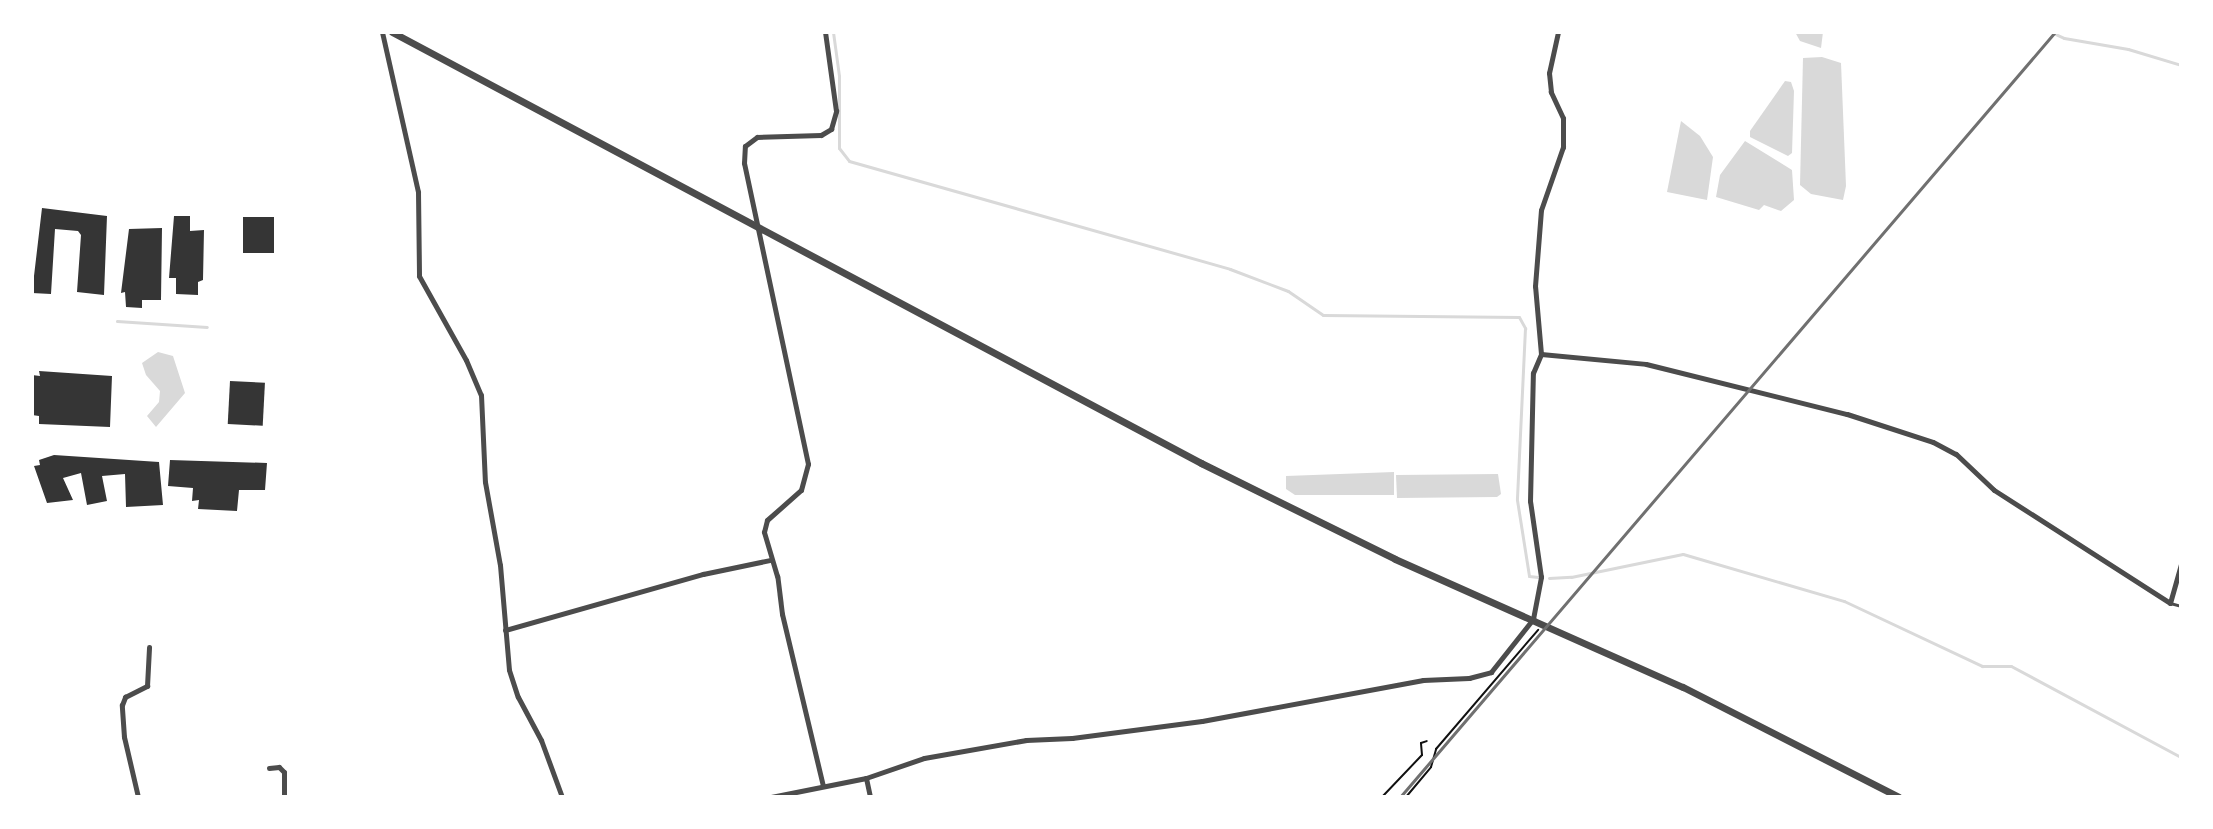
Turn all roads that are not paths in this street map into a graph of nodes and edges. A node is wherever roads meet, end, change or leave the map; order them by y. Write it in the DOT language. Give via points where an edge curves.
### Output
graph roads {
  1 [pos="382,32"];
  2 [pos="392,32"];
  3 [pos="825,32"];
  4 [pos="1558,32"];
  5 [pos="758,227"];
  6 [pos="1541,354"];
  7 [pos="770,560"];
  8 [pos="2181,564"];
  9 [pos="2170,603"];
  10 [pos="2181,606"];
  11 [pos="1533,619"];
  12 [pos="505,630"];
  13 [pos="149,647"];
  14 [pos="269,768"];
  15 [pos="866,778"];
  16 [pos="823,786"];
  17 [pos="138,797"];
  18 [pos="284,797"];
  19 [pos="562,797"];
  20 [pos="771,797"];
  21 [pos="870,797"];
  22 [pos="1899,797"];
  1 -- 12 [label="street" via="418,192 419,276 481,395 485,482"];
  2 -- 5 [label="street"];
  3 -- 5 [label="street" via="836,111 831,129 821,135 757,137 745,146"];
  4 -- 6 [label="street" via="1549,73 1563,118 1563,147 1539,220 1535,286"];
  5 -- 7 [label="street" via="808,464 801,490 765,524"];
  5 -- 11 [label="street" via="1201,463 1395,559"];
  6 -- 9 [label="street" via="1646,364 1847,414 1933,442 1956,454 1994,490"];
  6 -- 11 [label="street" via="1533,373 1532,402 1530,501 1541,577"];
  7 -- 12 [label="street"];
  7 -- 16 [label="street"];
  8 -- 9 [label="street"];
  9 -- 10 [label="lane"];
  11 -- 15 [label="street" via="1491,672 1469,678 1423,680 1188,723 1026,740 924,758"];
  11 -- 22 [label="street" via="1683,687"];
  12 -- 19 [label="street" via="518,697"];
  13 -- 17 [label="street" via="147,686 125,697 122,705"];
  14 -- 18 [label="street" via="284,772"];
  15 -- 16 [label="street"];
  15 -- 21 [label="street"];
  16 -- 20 [label="street"];
}
